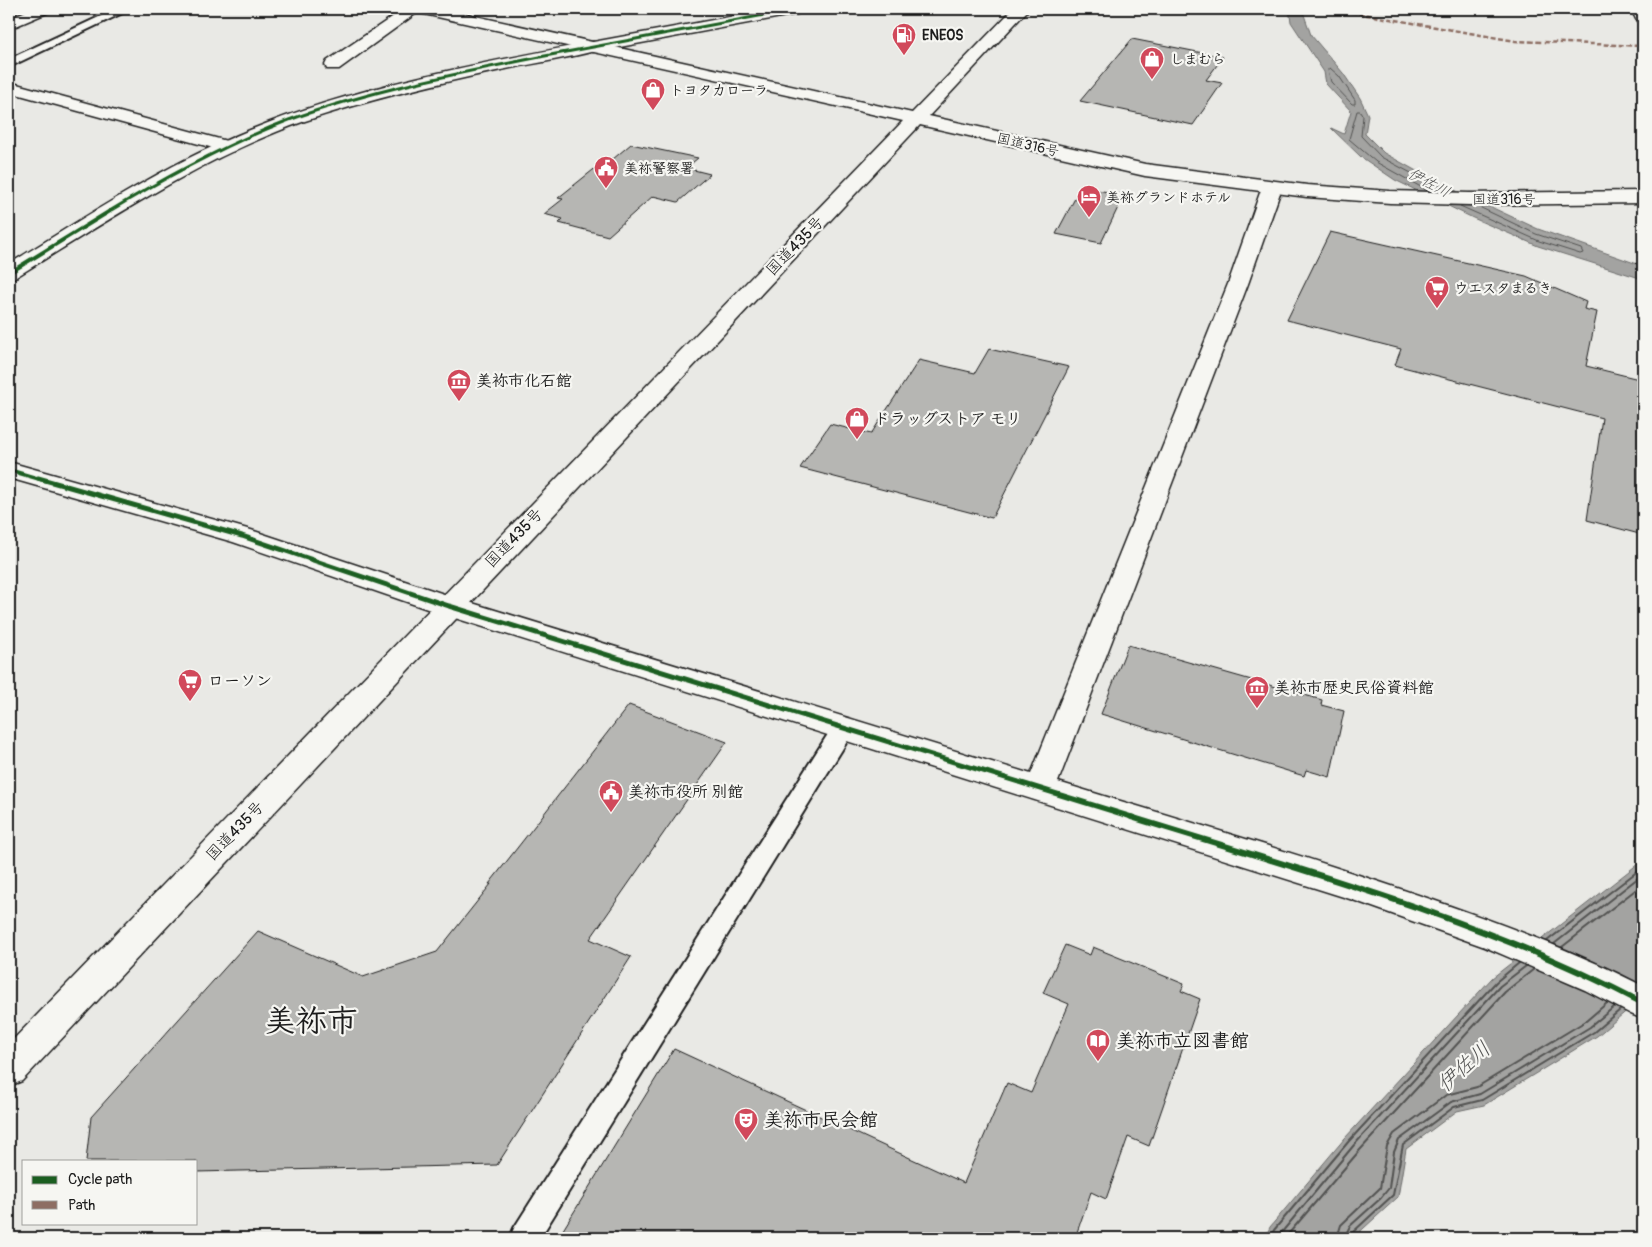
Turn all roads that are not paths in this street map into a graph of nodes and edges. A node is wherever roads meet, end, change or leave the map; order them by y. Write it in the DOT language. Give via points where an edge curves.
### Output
graph roads {
  1 [pos="43,9"];
  2 [pos="125,9"];
  3 [pos="414,9"];
  4 [pos="424,9"];
  5 [pos="798,9"];
  6 [pos="1021,9"];
  7 [pos="1639,9"];
  8 [pos="1643,18"];
  9 [pos="9,24"];
  10 [pos="594,47"];
  11 [pos="9,63"];
  12 [pos="333,64"];
  13 [pos="9,87"];
  14 [pos="916,119"];
  15 [pos="228,147"];
  16 [pos="1272,187"];
  17 [pos="1643,197"];
  18 [pos="9,273"];
  19 [pos="9,470"];
  20 [pos="449,606"];
  21 [pos="843,729"];
  22 [pos="1040,789"];
  23 [pos="1643,1003"];
  24 [pos="9,1069"];
  25 [pos="524,1238"];
  1 -- 9 [label="main road"];
  2 -- 11 [label="lane"];
  3 -- 12 [label="main road"];
  4 -- 10 [label="main road, 国道316号"];
  5 -- 10 [label="main road"];
  6 -- 14 [label="main road, 国道435号"];
  7 -- 8 [label="main road"];
  10 -- 14 [label="main road, 国道316号"];
  10 -- 15 [label="main road" via="380,91 291,120"];
  13 -- 15 [label="main road"];
  14 -- 16 [label="main road, 国道316号" via="1145,170"];
  14 -- 20 [label="main road, 国道435号"];
  15 -- 18 [label="main road" via="169,176"];
  16 -- 17 [label="main road, 国道316号" via="1390,197"];
  16 -- 22 [label="main road" via="1238,284"];
  19 -- 20 [label="main road" via="242,536"];
  20 -- 21 [label="main road"];
  20 -- 24 [label="main road, 国道435号"];
  21 -- 22 [label="main road"];
  21 -- 25 [label="lane"];
  22 -- 23 [label="main road" via="1353,886 1497,937 1597,979"];
}
